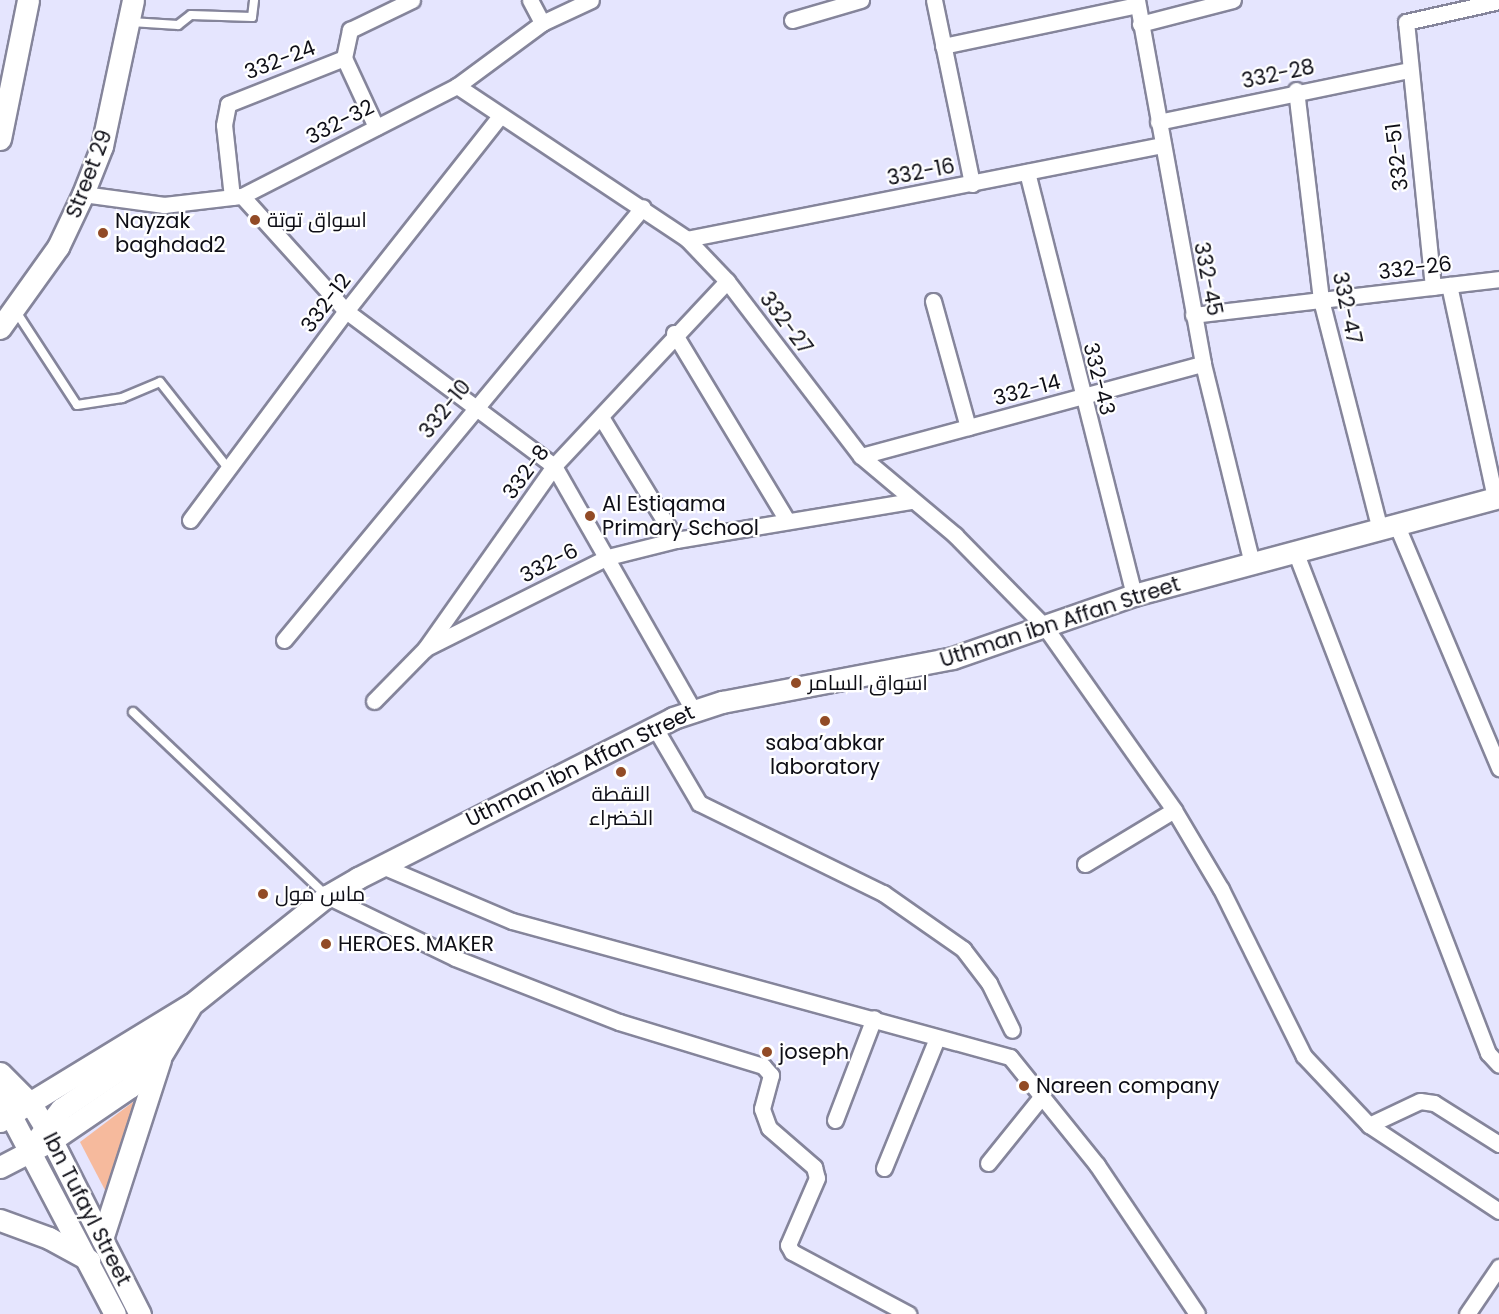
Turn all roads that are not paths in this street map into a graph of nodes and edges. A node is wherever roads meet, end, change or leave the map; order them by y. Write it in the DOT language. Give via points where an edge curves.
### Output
graph roads {
  1 [pos="28,0"];
  2 [pos="134,0"];
  3 [pos="254,0"];
  4 [pos="412,0"];
  5 [pos="530,0"];
  6 [pos="591,0"];
  7 [pos="861,0"];
  8 [pos="934,0"];
  9 [pos="1233,0"];
  10 [pos="1499,1"];
  11 [pos="1137,3"];
  12 [pos="792,20"];
  13 [pos="129,22"];
  14 [pos="542,23"];
  15 [pos="1140,24"];
  16 [pos="943,46"];
  17 [pos="344,57"];
  18 [pos="1408,70"];
  19 [pos="457,86"];
  20 [pos="1296,90"];
  21 [pos="500,116"];
  22 [pos="1158,122"];
  23 [pos="376,127"];
  24 [pos="0,139"];
  25 [pos="1162,145"];
  26 [pos="1026,172"];
  27 [pos="972,184"];
  28 [pos="84,194"];
  29 [pos="237,196"];
  30 [pos="642,207"];
  31 [pos="687,239"];
  32 [pos="1499,279"];
  33 [pos="727,280"];
  34 [pos="1449,285"];
  35 [pos="1433,287"];
  36 [pos="1321,300"];
  37 [pos="933,301"];
  38 [pos="14,309"];
  39 [pos="346,311"];
  40 [pos="1193,315"];
  41 [pos="0,328"];
  42 [pos="675,333"];
  43 [pos="1203,364"];
  44 [pos="1081,397"];
  45 [pos="473,407"];
  46 [pos="601,417"];
  47 [pos="968,427"];
  48 [pos="861,456"];
  49 [pos="554,466"];
  50 [pos="228,468"];
  51 [pos="1497,498"];
  52 [pos="912,501"];
  53 [pos="190,520"];
  54 [pos="787,520"];
  55 [pos="1388,528"];
  56 [pos="676,540"];
  57 [pos="1295,551"];
  58 [pos="608,557"];
  59 [pos="1252,563"];
  60 [pos="1134,595"];
  61 [pos="1045,627"];
  62 [pos="284,640"];
  63 [pos="424,649"];
  64 [pos="374,701"];
  65 [pos="693,710"];
  66 [pos="133,712"];
  67 [pos="655,728"];
  68 [pos="1499,768"];
  69 [pos="1174,810"];
  70 [pos="1085,864"];
  71 [pos="380,865"];
  72 [pos="327,896"];
  73 [pos="192,1004"];
  74 [pos="874,1018"];
  75 [pos="1012,1030"];
  76 [pos="937,1038"];
  77 [pos="160,1057"];
  78 [pos="1499,1065"];
  79 [pos="0,1073"];
  80 [pos="0,1095"];
  81 [pos="1042,1096"];
  82 [pos="31,1104"];
  83 [pos="6,1118"];
  84 [pos="835,1120"];
  85 [pos="1369,1125"];
  86 [pos="49,1133"];
  87 [pos="1499,1144"];
  88 [pos="32,1151"];
  89 [pos="988,1163"];
  90 [pos="0,1167"];
  91 [pos="884,1168"];
  92 [pos="1499,1211"];
  93 [pos="0,1220"];
  94 [pos="102,1239"];
  95 [pos="90,1260"];
  96 [pos="1499,1267"];
  97 [pos="115,1314"];
  98 [pos="140,1314"];
  99 [pos="908,1314"];
  100 [pos="1197,1314"];
  101 [pos="1467,1314"];
  1 -- 24 [label="street"];
  2 -- 13 [label="street, Street 29"];
  3 -- 13 [label="lane" via="252,17 191,15 178,25"];
  4 -- 17 [label="street, 332-24" via="350,30"];
  5 -- 14 [label="street"];
  6 -- 14 [label="street, 332-32"];
  7 -- 12 [label="street"];
  8 -- 16 [label="street"];
  9 -- 15 [label="street"];
  10 -- 18 [label="street, 332-51" via="1406,22"];
  11 -- 15 [label="street, 332-45"];
  11 -- 16 [label="street"];
  13 -- 28 [label="street, Street 29" via="102,146"];
  14 -- 19 [label="street, 332-32"];
  15 -- 22 [label="street, 332-45"];
  16 -- 27 [label="street"];
  17 -- 23 [label="street"];
  17 -- 29 [label="street, 332-24" via="228,104 224,125"];
  18 -- 20 [label="street, 332-28"];
  18 -- 35 [label="street, 332-51"];
  19 -- 21 [label="street, 332-27"];
  19 -- 23 [label="street, 332-32"];
  20 -- 22 [label="street, 332-28"];
  20 -- 36 [label="street, 332-47"];
  21 -- 30 [label="street, 332-27"];
  21 -- 39 [label="street, 332-12"];
  22 -- 25 [label="street, 332-45"];
  23 -- 29 [label="street, 332-32"];
  25 -- 26 [label="street, 332-16"];
  25 -- 40 [label="street, 332-45"];
  26 -- 27 [label="street, 332-16"];
  26 -- 44 [label="street, 332-43"];
  27 -- 31 [label="street, 332-16"];
  28 -- 29 [label="street, 332-32" via="164,205"];
  28 -- 38 [label="street, Street 29" via="58,247"];
  29 -- 39 [label="street"];
  30 -- 31 [label="street, 332-27"];
  30 -- 45 [label="street, 332-10"];
  31 -- 33 [label="street, 332-27"];
  32 -- 34 [label="street, 332-26"];
  33 -- 42 [label="street, 332-8"];
  33 -- 48 [label="street, 332-27"];
  34 -- 35 [label="street, 332-26"];
  34 -- 51 [label="street"];
  35 -- 36 [label="street, 332-26"];
  36 -- 40 [label="street, 332-26"];
  36 -- 55 [label="street, 332-47"];
  37 -- 47 [label="street"];
  38 -- 41 [label="street, Street 29"];
  38 -- 50 [label="lane" via="77,405 122,398 160,382"];
  39 -- 45 [label="street"];
  39 -- 50 [label="street, 332-12"];
  40 -- 43 [label="street, 332-45"];
  42 -- 46 [label="street, 332-8"];
  42 -- 54 [label="street"];
  43 -- 44 [label="street, 332-14"];
  43 -- 59 [label="street, 332-45"];
  44 -- 47 [label="street, 332-14"];
  44 -- 60 [label="street, 332-43"];
  45 -- 49 [label="street"];
  45 -- 62 [label="street, 332-10"];
  46 -- 49 [label="street, 332-8"];
  46 -- 56 [label="street"];
  47 -- 48 [label="street, 332-14"];
  48 -- 52 [label="street, 332-27"];
  49 -- 58 [label="street"];
  49 -- 63 [label="street, 332-8"];
  50 -- 53 [label="street, 332-12"];
  51 -- 55 [label="street, Uthman ibn Affan Street"];
  52 -- 54 [label="street, 332-6"];
  52 -- 61 [label="street, 332-27" via="955,535"];
  54 -- 56 [label="street, 332-6"];
  55 -- 57 [label="street, Uthman ibn Affan Street"];
  55 -- 68 [label="street, 332-47"];
  56 -- 58 [label="street, 332-6"];
  57 -- 59 [label="street, Uthman ibn Affan Street"];
  57 -- 78 [label="street" via="1488,1053"];
  58 -- 63 [label="street, 332-6"];
  58 -- 65 [label="street"];
  59 -- 60 [label="street, Uthman ibn Affan Street"];
  60 -- 61 [label="street, Uthman ibn Affan Street"];
  61 -- 65 [label="street, Uthman ibn Affan Street" via="916,668"];
  61 -- 69 [label="street, 332-27"];
  63 -- 64 [label="street, 332-8"];
  65 -- 67 [label="street, Uthman ibn Affan Street"];
  66 -- 72 [label="lane"];
  67 -- 71 [label="street, Uthman ibn Affan Street"];
  67 -- 75 [label="street" via="699,803 883,892 963,949 989,983"];
  69 -- 70 [label="street"];
  69 -- 85 [label="street, 332-27" via="1221,889 1304,1056"];
  71 -- 72 [label="street, Uthman ibn Affan Street"];
  71 -- 74 [label="street" via="512,921 674,969"];
  72 -- 73 [label="street, Uthman ibn Affan Street"];
  72 -- 99 [label="street" via="455,958 620,1022 763,1066 771,1075 762,1109 769,1128 814,1167 817,1178 788,1245 792,1252"];
  73 -- 77 [label="street, Uthman ibn Affan Street"];
  73 -- 82 [label="street, Uthman ibn Affan Street"];
  73 -- 86 [label="street"];
  74 -- 76 [label="street"];
  74 -- 84 [label="street"];
  76 -- 81 [label="street" via="1010,1057"];
  76 -- 91 [label="street"];
  77 -- 86 [label="street, Uthman ibn Affan Street" via="130,1086"];
  77 -- 94 [label="street"];
  79 -- 82 [label="street, Ibn Tufayl Street"];
  80 -- 83 [label="street, Ibn Tufayl Street"];
  81 -- 89 [label="street"];
  81 -- 100 [label="street" via="1129,1210"];
  82 -- 83 [label="street, Uthman ibn Affan Street"];
  82 -- 86 [label="street, Ibn Tufayl Street"];
  83 -- 88 [label="street, Ibn Tufayl Street"];
  85 -- 87 [label="street" via="1420,1101 1434,1102"];
  85 -- 92 [label="street, 332-27"];
  86 -- 88 [label="street, Uthman ibn Affan Street"];
  86 -- 94 [label="street, Ibn Tufayl Street"];
  88 -- 90 [label="street, Uthman ibn Affan Street"];
  88 -- 95 [label="street, Ibn Tufayl Street"];
  93 -- 95 [label="street" via="49,1238"];
  94 -- 98 [label="street, Ibn Tufayl Street"];
  95 -- 97 [label="street, Ibn Tufayl Street"];
  96 -- 101 [label="street"];
}
